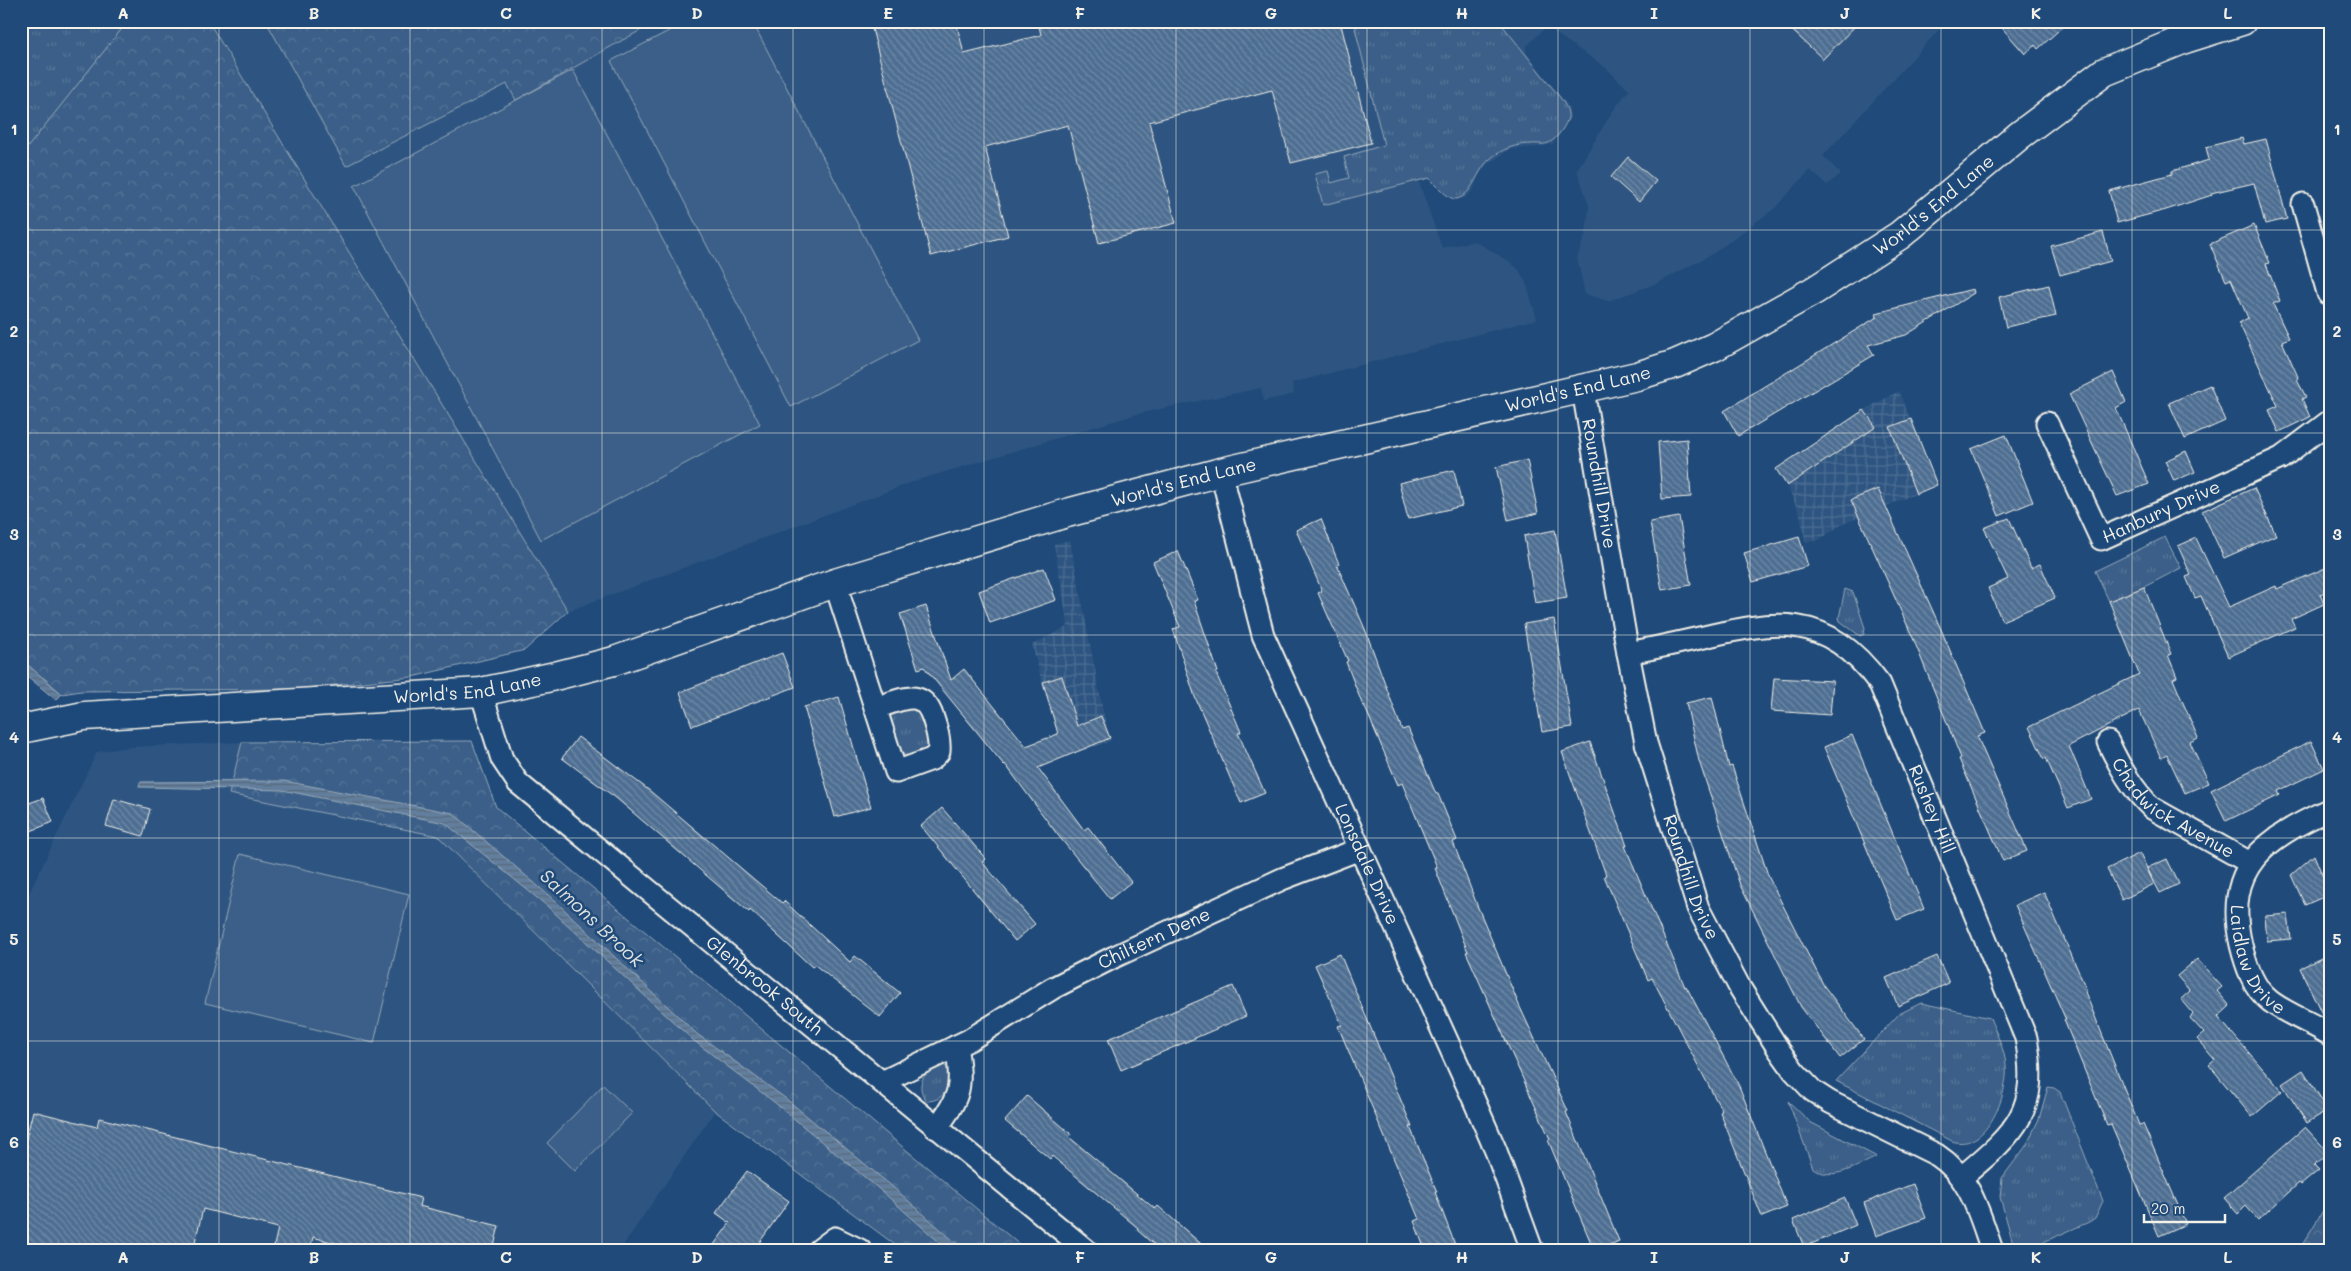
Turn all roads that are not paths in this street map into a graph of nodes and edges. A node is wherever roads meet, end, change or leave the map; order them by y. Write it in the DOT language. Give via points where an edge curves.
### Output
graph roads {
  1 [pos="2242,21"];
  2 [pos="2303,204"];
  3 [pos="2329,296"];
  4 [pos="1583,390"];
  5 [pos="2330,421"];
  6 [pos="2047,423"];
  7 [pos="1221,472"];
  8 [pos="835,583"];
  9 [pos="1628,653"];
  10 [pos="481,692"];
  11 [pos="875,708"];
  12 [pos="21,729"];
  13 [pos="2108,742"];
  14 [pos="2330,809"];
  15 [pos="1360,849"];
  16 [pos="2250,864"];
  17 [pos="2330,1035"];
  18 [pos="956,1046"];
  19 [pos="882,1082"];
  20 [pos="936,1128"];
  21 [pos="1962,1177"];
  22 [pos="827,1244"];
  23 [pos="860,1250"];
  24 [pos="1086,1250"];
  25 [pos="1532,1250"];
  26 [pos="1992,1250"];
  1 -- 4 [label="street, World's End Lane" via="2185,39 2104,72 2020,135 1900,235 1815,290 1723,342 1675,364"];
  2 -- 3 [label="street"];
  4 -- 7 [label="street, World's End Lane"];
  4 -- 9 [label="street, Roundhill Drive"];
  5 -- 6 [label="street, Hanbury Drive" via="2281,458 2101,539"];
  7 -- 8 [label="street, World's End Lane" via="1061,515"];
  7 -- 15 [label="street, Lonsdale Drive" via="1263,635"];
  8 -- 10 [label="street, World's End Lane" via="614,661"];
  8 -- 11 [label="street"];
  9 -- 21 [label="street, Roundhill Drive" via="1646,743 1698,908 1740,988 1779,1050 1813,1091 1937,1155"];
  9 -- 21 [label="street, Rushey Hill" via="1760,625 1794,625 1817,631 1849,649 1880,684 2026,1038 2030,1063 2026,1099 2019,1121 2003,1142"];
  10 -- 12 [label="street, World's End Lane" via="84,716"];
  10 -- 19 [label="street, Glenbrook South" via="502,759 518,783"];
  13 -- 16 [label="street, Chadwick Avenue" via="2124,774 2152,808"];
  14 -- 16 [label="street, Laidlaw Drive" via="2274,838"];
  15 -- 18 [label="street, Chiltern Dene" via="1265,886 1114,957 1053,988"];
  15 -- 25 [label="street, Lonsdale Drive" via="1474,1098"];
  16 -- 17 [label="street, Laidlaw Drive" via="2240,886 2236,907 2246,965 2270,1001"];
  18 -- 19 [label="street, Chiltern Dene"];
  18 -- 20 [label="street" via="960,1069 958,1093 953,1108"];
  19 -- 20 [label="street, Glenbrook South"];
  20 -- 24 [label="street, Glenbrook South"];
  21 -- 26 [label="street, Roundhill Drive" via="1975,1200"];
  22 -- 23 [label="street"];
}
